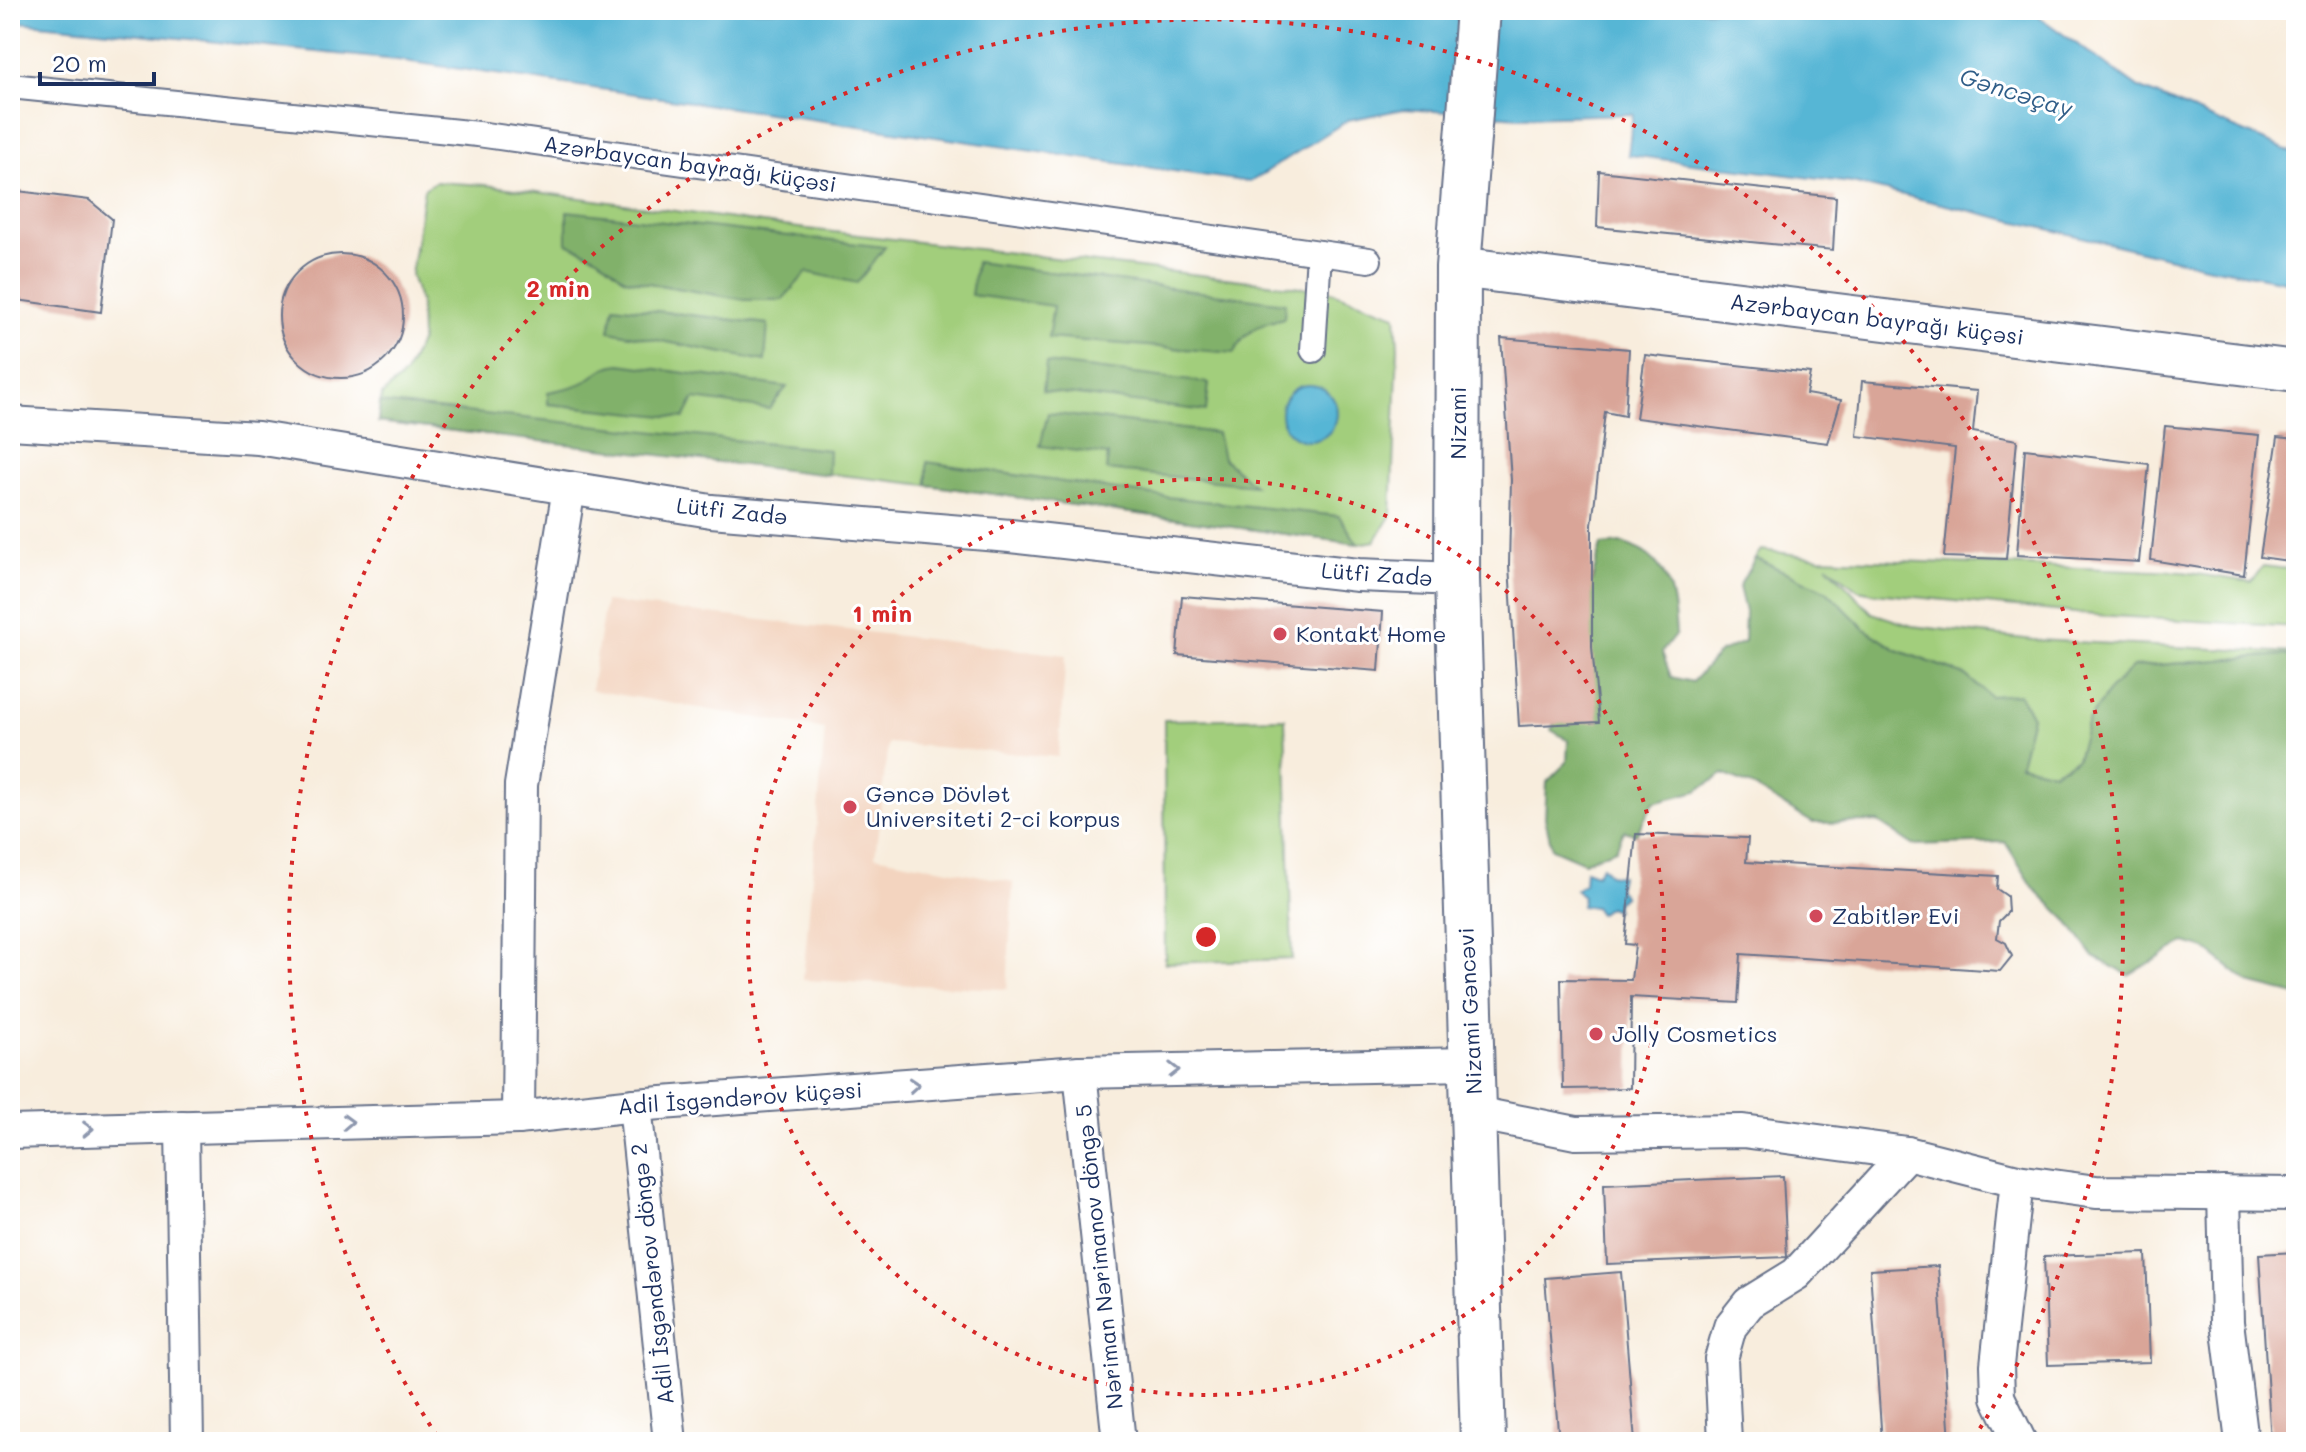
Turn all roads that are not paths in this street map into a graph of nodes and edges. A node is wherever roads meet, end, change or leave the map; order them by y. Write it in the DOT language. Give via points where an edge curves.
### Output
graph roads {
  1 [pos="1478,10"];
  2 [pos="10,86"];
  3 [pos="1319,253"];
  4 [pos="1369,260"];
  5 [pos="1458,267"];
  6 [pos="1313,350"];
  7 [pos="2296,371"];
  8 [pos="10,423"];
  9 [pos="569,488"];
  10 [pos="1457,579"];
  11 [pos="1469,1064"];
  12 [pos="1080,1072"];
  13 [pos="635,1105"];
  14 [pos="1475,1113"];
  15 [pos="518,1118"];
  16 [pos="182,1127"];
  17 [pos="10,1132"];
  18 [pos="1907,1153"];
  19 [pos="2017,1181"];
  20 [pos="2224,1193"];
  21 [pos="2296,1194"];
  22 [pos="187,1442"];
  23 [pos="670,1442"];
  24 [pos="1119,1442"];
  25 [pos="1483,1442"];
  26 [pos="1725,1442"];
  27 [pos="2020,1442"];
  28 [pos="2242,1442"];
  1 -- 5 [label="main road, Nizami"];
  2 -- 3 [label="street, Azərbaycan bayrağı küçəsi" via="478,134"];
  3 -- 4 [label="street, Azərbaycan bayrağı küçəsi"];
  3 -- 6 [label="street"];
  5 -- 7 [label="street, Azərbaycan bayrağı küçəsi"];
  5 -- 10 [label="main road, Nizami"];
  8 -- 9 [label="street, Lütfi Zadə" via="258,438"];
  9 -- 10 [label="street, Lütfi Zadə" via="711,511 1010,536 1358,575"];
  9 -- 15 [label="street" via="521,785"];
  10 -- 11 [label="main road, Nizami Gəncəvi"];
  12 -- 11 [label="street, Adil İsgəndərov küçəsi, one-way"];
  11 -- 14 [label="main road, Nizami Gəncəvi"];
  13 -- 12 [label="street, Adil İsgəndərov küçəsi, one-way"];
  12 -- 24 [label="street, Nəriman Nərimanov döngə 5"];
  13 -- 15 [label="street, Adil İsgəndərov küçəsi"];
  13 -- 23 [label="street, Adil İsgəndərov döngə 2"];
  14 -- 18 [label="street" via="1576,1133 1743,1131"];
  14 -- 25 [label="main road, Nizami Gəncəvi"];
  16 -- 15 [label="street, Adil İsgəndərov küçəsi, one-way"];
  17 -- 16 [label="street, Adil İsgəndərov küçəsi, one-way"];
  16 -- 22 [label="street"];
  18 -- 19 [label="street"];
  18 -- 26 [label="street" via="1807,1263 1749,1303 1730,1327 1721,1359"];
  19 -- 20 [label="street" via="2096,1192"];
  19 -- 27 [label="street" via="1997,1365 1998,1397"];
  20 -- 21 [label="street"];
  20 -- 28 [label="street" via="2227,1322"];
}
